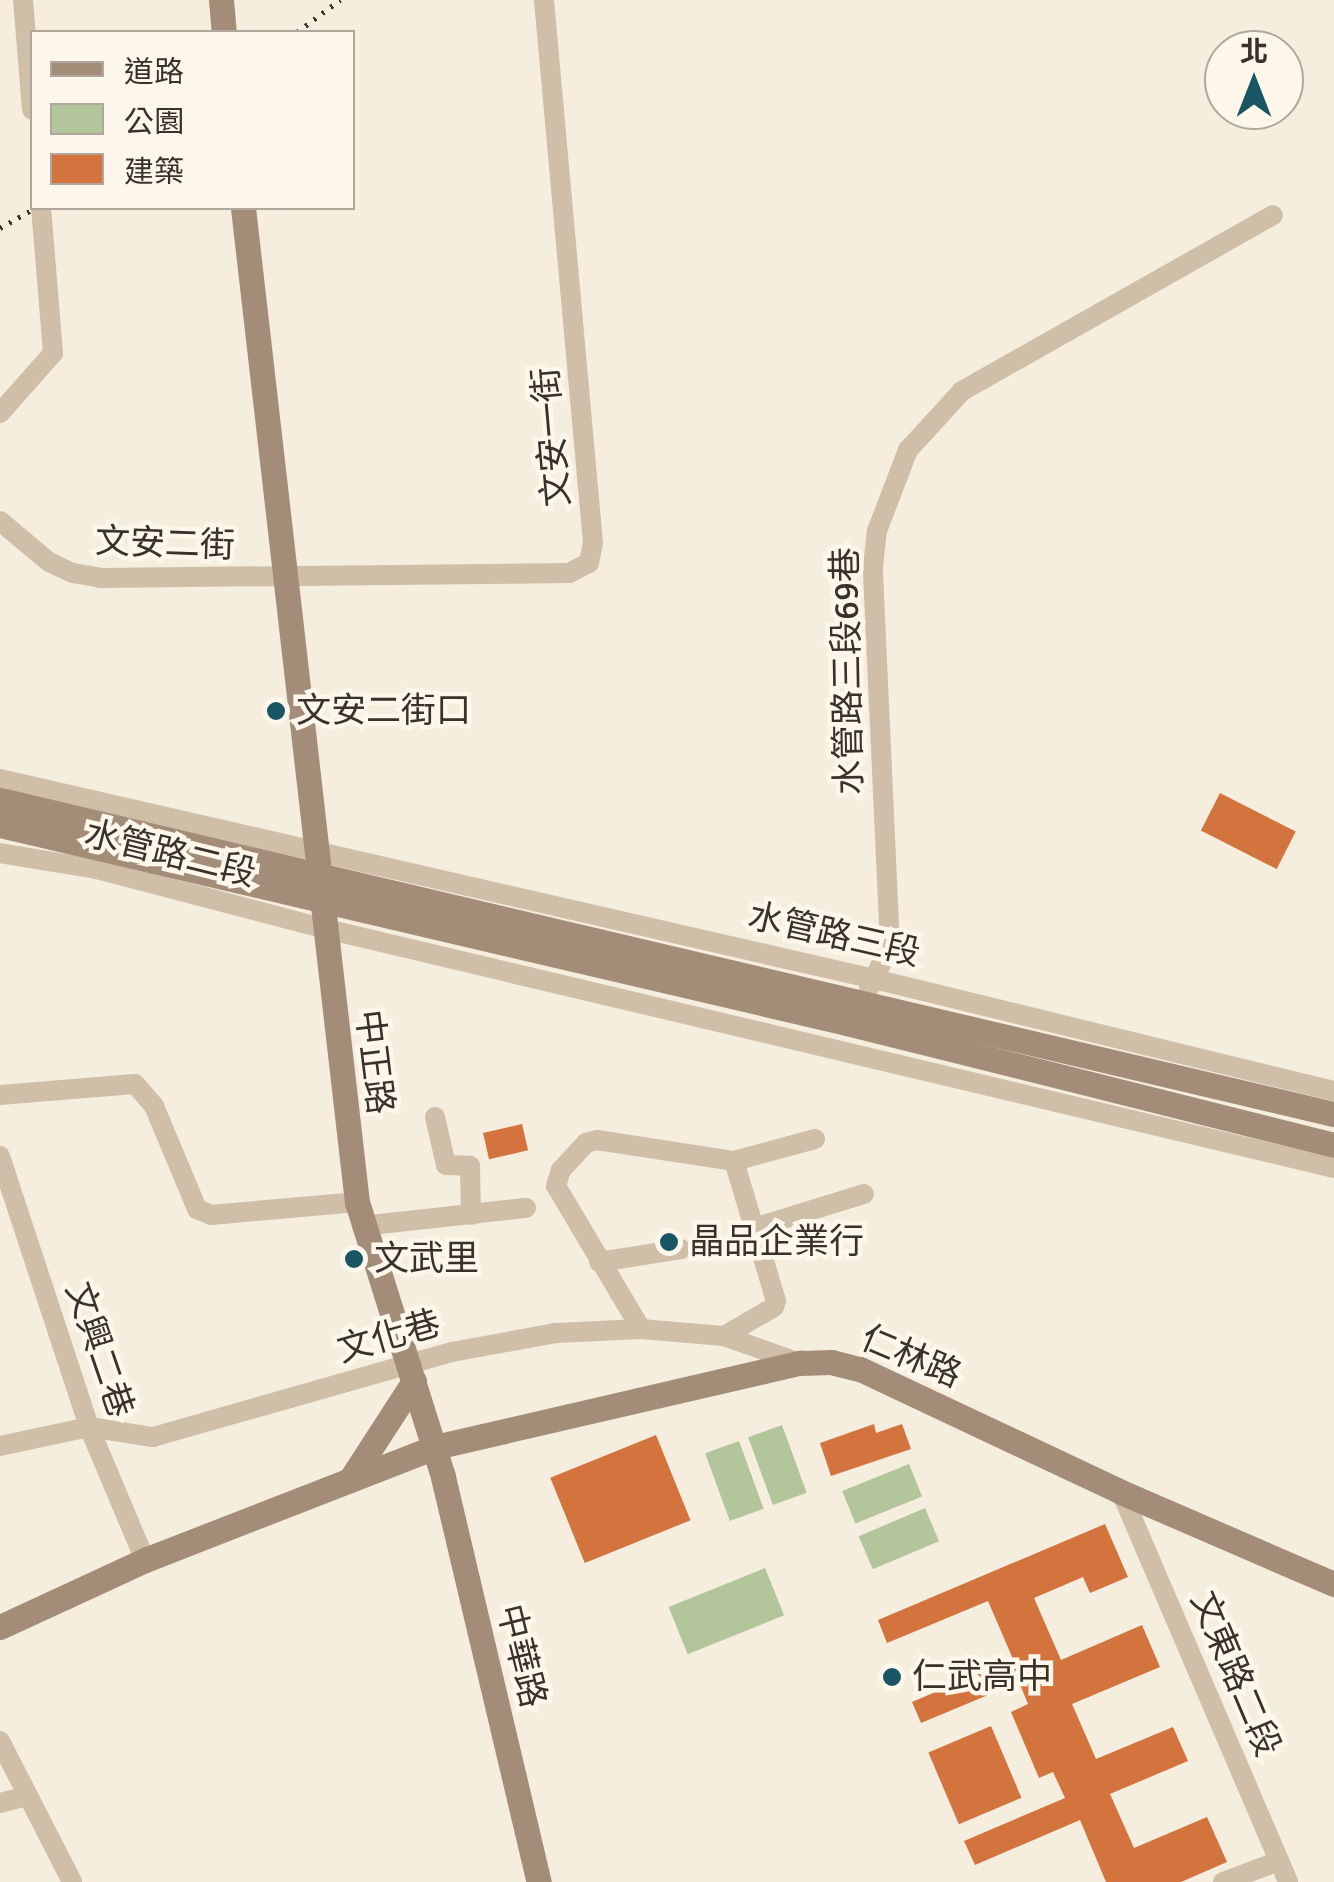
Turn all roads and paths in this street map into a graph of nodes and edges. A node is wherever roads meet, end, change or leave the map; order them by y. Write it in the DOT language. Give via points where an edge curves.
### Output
graph roads {
  1 [pos="23,0"];
  2 [pos="221,0"];
  3 [pos="544,0"];
  4 [pos="224,30"];
  5 [pos="30,86"];
  6 [pos="41,210"];
  7 [pos="243,210"];
  8 [pos="1273,215"];
  9 [pos="0,413"];
  10 [pos="0,521"];
  11 [pos="285,579"];
  12 [pos="0,779"];
  13 [pos="0,800"];
  14 [pos="0,825"];
  15 [pos="0,853"];
  16 [pos="318,876"];
  17 [pos="322,928"];
  18 [pos="868,990"];
  19 [pos="847,1023"];
  20 [pos="1334,1091"];
  21 [pos="0,1094"];
  22 [pos="1334,1114"];
  23 [pos="435,1118"];
  24 [pos="815,1140"];
  25 [pos="1334,1144"];
  26 [pos="0,1156"];
  27 [pos="734,1161"];
  28 [pos="1334,1168"];
  29 [pos="864,1194"];
  30 [pos="526,1208"];
  31 [pos="360,1214"];
  32 [pos="472,1215"];
  33 [pos="754,1228"];
  34 [pos="682,1249"];
  35 [pos="599,1262"];
  36 [pos="641,1329"];
  37 [pos="724,1336"];
  38 [pos="800,1363"];
  39 [pos="411,1373"];
  40 [pos="89,1426"];
  41 [pos="0,1446"];
  42 [pos="435,1447"];
  43 [pos="350,1480"];
  44 [pos="1121,1492"];
  45 [pos="145,1560"];
  46 [pos="1334,1584"];
  47 [pos="0,1627"];
  48 [pos="0,1741"];
  49 [pos="26,1796"];
  50 [pos="0,1803"];
  51 [pos="1280,1860"];
  52 [pos="72,1882"];
  53 [pos="539,1882"];
  54 [pos="1224,1882"];
  55 [pos="1288,1882"];
  1 -- 5 [label="street"];
  2 -- 4 [label="street"];
  3 -- 11 [label="street, 文安一街" via="593,542 589,564 569,574"];
  6 -- 9 [label="street" via="53,353"];
  7 -- 11 [label="street, 中正路"];
  8 -- 18 [label="street, 水管路三段69巷" via="962,390 908,450 877,531 873,568 890,947"];
  10 -- 11 [label="street, 文安二街" via="20,542 73,573"];
  11 -- 16 [label="street, 中正路"];
  12 -- 16 [label="street, 水管路二段"];
  13 -- 16 [label="street, 水管路二段"];
  14 -- 16 [label="street, 水管路二段"];
  15 -- 17 [label="street, 水管路二段" via="96,869"];
  16 -- 17 [label="street, 中正路"];
  16 -- 18 [label="street, 水管路三段"];
  16 -- 19 [label="street"];
  17 -- 28 [label="street"];
  17 -- 31 [label="street, 中正路"];
  18 -- 19 [label="street, 水管路三段69巷"];
  18 -- 20 [label="street, 水管路三段"];
  18 -- 22 [label="street, 水管路三段"];
  19 -- 25 [label="street"];
  21 -- 31 [label="street" via="135,1084 154,1106 197,1209 211,1215"];
  23 -- 32 [label="street" via="446,1164 470,1166"];
  24 -- 27 [label="street"];
  26 -- 40 [label="street, 文興二巷"];
  27 -- 33 [label="street"];
  27 -- 35 [label="street" via="586,1142 556,1186"];
  29 -- 33 [label="street"];
  30 -- 32 [label="street"];
  31 -- 32 [label="street"];
  31 -- 39 [label="street, 中正路"];
  33 -- 37 [label="street" via="776,1300"];
  34 -- 35 [label="street"];
  35 -- 36 [label="street"];
  36 -- 37 [label="street, 文化巷"];
  36 -- 39 [label="street, 文化巷" via="556,1333"];
  37 -- 38 [label="street, 文化巷"];
  38 -- 42 [label="street, 仁林路"];
  38 -- 44 [label="street, 仁林路" via="860,1369"];
  39 -- 40 [label="street, 文化巷" via="153,1438"];
  39 -- 42 [label="street, 中正路"];
  39 -- 43 [label="street"];
  40 -- 41 [label="street, 文化巷"];
  40 -- 45 [label="street, 文興二巷"];
  42 -- 43 [label="street"];
  42 -- 53 [label="street, 中華路"];
  43 -- 45 [label="street"];
  44 -- 46 [label="street, 仁林路"];
  44 -- 51 [label="street, 文東路二段"];
  45 -- 47 [label="street"];
  48 -- 49 [label="street"];
  49 -- 50 [label="street"];
  49 -- 52 [label="street"];
  51 -- 54 [label="street"];
  51 -- 55 [label="street, 文東路二段"];
}
